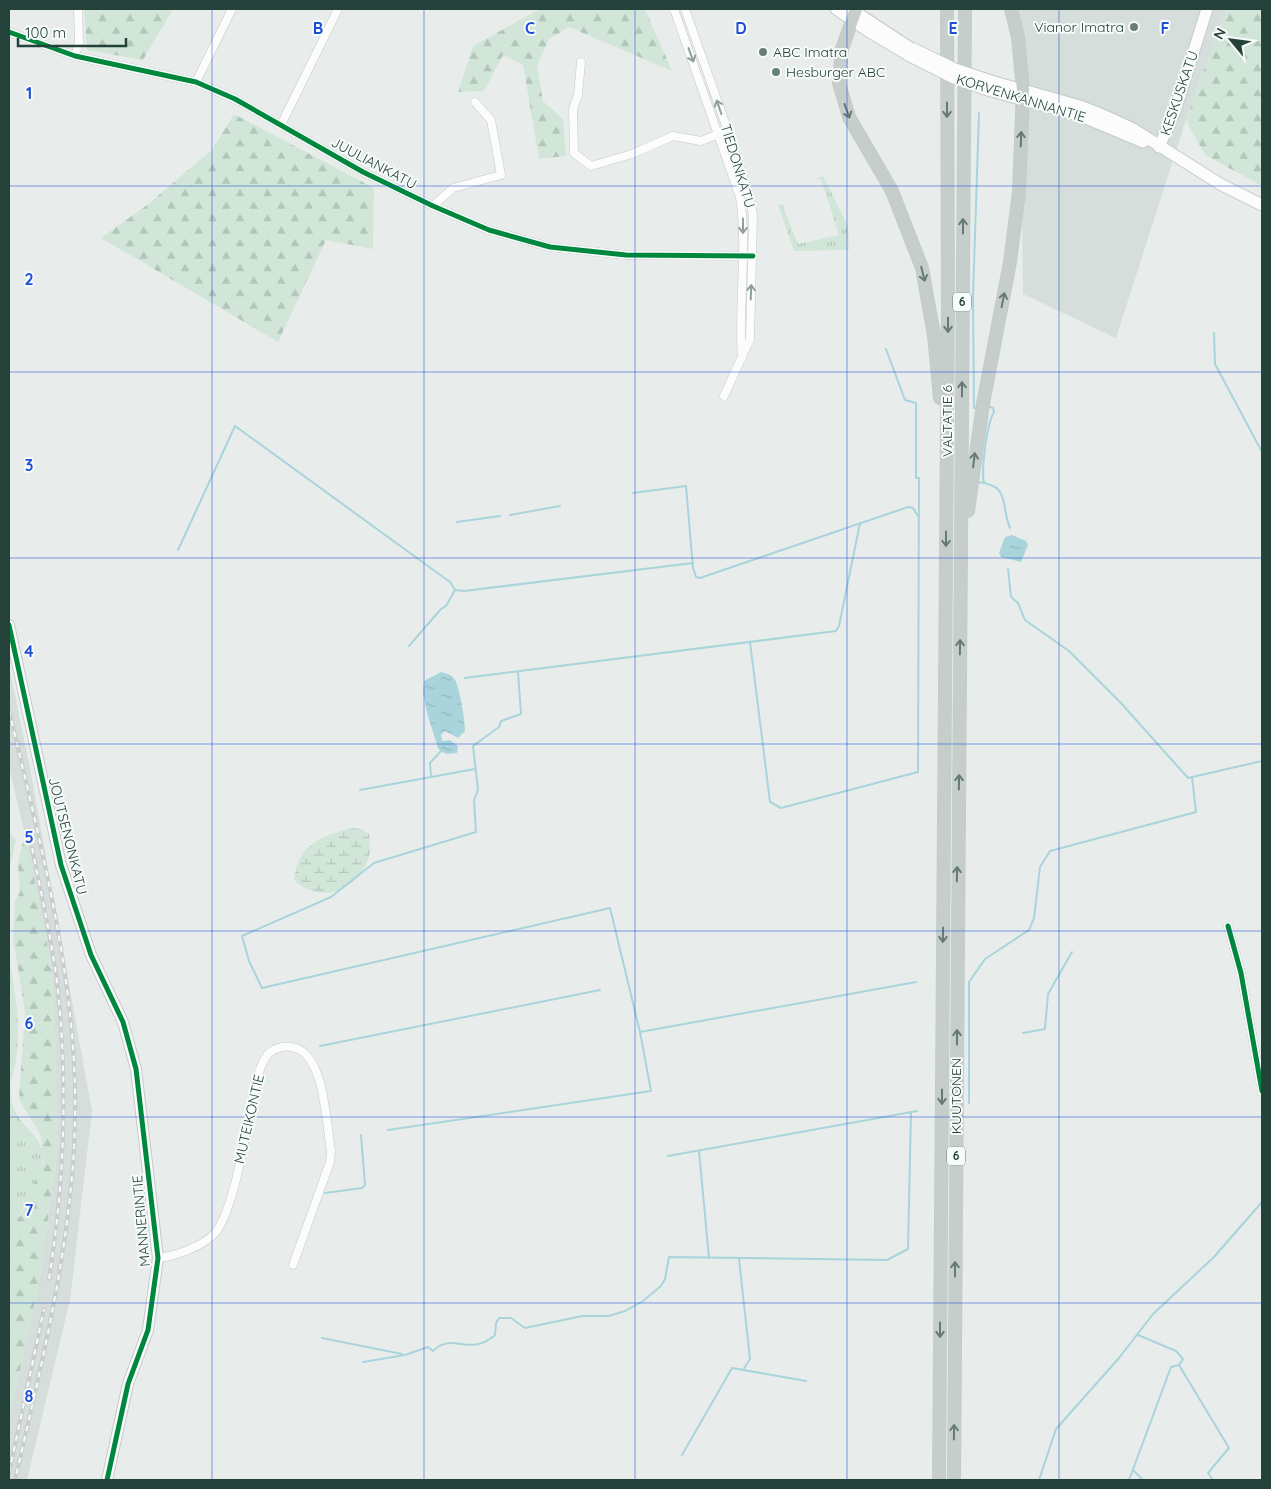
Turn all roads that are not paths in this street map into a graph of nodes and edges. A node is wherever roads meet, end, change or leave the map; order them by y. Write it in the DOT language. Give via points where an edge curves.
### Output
graph roads {
  1 [pos="78,9"];
  2 [pos="232,9"];
  3 [pos="338,9"];
  4 [pos="674,9"];
  5 [pos="685,9"];
  6 [pos="836,9"];
  7 [pos="947,9"];
  8 [pos="964,9"];
  9 [pos="1011,9"];
  10 [pos="1207,9"];
  11 [pos="853,12"];
  12 [pos="9,32"];
  13 [pos="75,56"];
  14 [pos="581,62"];
  15 [pos="196,82"];
  16 [pos="1022,95"];
  17 [pos="475,102"];
  18 [pos="281,125"];
  19 [pos="728,130"];
  20 [pos="719,135"];
  21 [pos="1159,147"];
  22 [pos="1262,205"];
  23 [pos="433,206"];
  24 [pos="743,256"];
  25 [pos="753,256"];
  26 [pos="743,359"];
  27 [pos="724,396"];
  28 [pos="946,490"];
  29 [pos="960,595"];
  30 [pos="9,626"];
  31 [pos="958,831"];
  32 [pos="945,834"];
  33 [pos="1228,926"];
  34 [pos="130,1045"];
  35 [pos="1262,1091"];
  36 [pos="158,1258"];
  37 [pos="293,1265"];
  38 [pos="107,1480"];
  39 [pos="939,1480"];
  40 [pos="954,1480"];
  1 -- 13 [label="street" via="80,42"];
  2 -- 15 [label="street"];
  3 -- 18 [label="street"];
  4 -- 20 [label="street, TIEDONKATU, one-way"];
  19 -- 5 [label="street, TIEDONKATU, one-way"];
  6 -- 11 [label="main road, KORVENKANNANTIE"];
  7 -- 28 [label="highway, VALTATIE 6 / 6, one-way"];
  29 -- 8 [label="highway, VALTATIE 6 / 6, one-way"];
  9 -- 16 [label="highway" via="1018,36"];
  10 -- 21 [label="main road, KESKUSKATU"];
  11 -- 16 [label="main road, KORVENKANNANTIE, bridge" via="912,53 989,86"];
  11 -- 28 [label="highway, one-way" via="842,49 840,83 849,117 892,191 922,268 934,336"];
  12 -- 13 [label="street, JUULIANKATU"];
  13 -- 15 [label="street, JUULIANKATU"];
  14 -- 20 [label="street" via="578,95 573,109 574,153 591,166 632,154 673,136 701,141"];
  15 -- 18 [label="street, JUULIANKATU"];
  16 -- 21 [label="main road, KORVENKANNANTIE"];
  29 -- 16 [label="highway, one-way" via="976,446 1015,230"];
  17 -- 23 [label="street" via="491,120 501,175 453,188"];
  18 -- 23 [label="street, JUULIANKATU" via="362,172"];
  19 -- 20 [label="street"];
  19 -- 25 [label="street, TIEDONKATU" via="749,195"];
  20 -- 24 [label="street, TIEDONKATU, one-way" via="740,197 744,218"];
  21 -- 22 [label="main road, KORVENKANNANTIE"];
  23 -- 24 [label="street, JUULIANKATU" via="489,230 550,247 626,255"];
  24 -- 25 [label="street, JUULIANKATU"];
  24 -- 26 [label="street, TIEDONKATU" via="740,328"];
  26 -- 25 [label="street, TIEDONKATU, one-way" via="750,340"];
  26 -- 27 [label="street, TIEDONKATU"];
  28 -- 32 [label="highway, VALTATIE 6 / 6, one-way"];
  31 -- 29 [label="highway, VALTATIE 6 / 6, one-way"];
  30 -- 34 [label="street, JOUTSENONKATU" via="61,865 85,938"];
  40 -- 31 [label="highway, KUUTONEN / 6, one-way"];
  32 -- 39 [label="highway, KUUTONEN / 6, one-way"];
  33 -- 35 [label="street" via="1241,973"];
  34 -- 36 [label="street, MANNERINTIE" via="136,1069"];
  36 -- 37 [label="street, MUTEIKONTIE" via="176,1256 215,1233 228,1205 258,1075 266,1056 280,1047 292,1047 302,1050 317,1070 331,1151 330,1162"];
  36 -- 38 [label="street, MANNERINTIE" via="148,1330 128,1384"];
}
